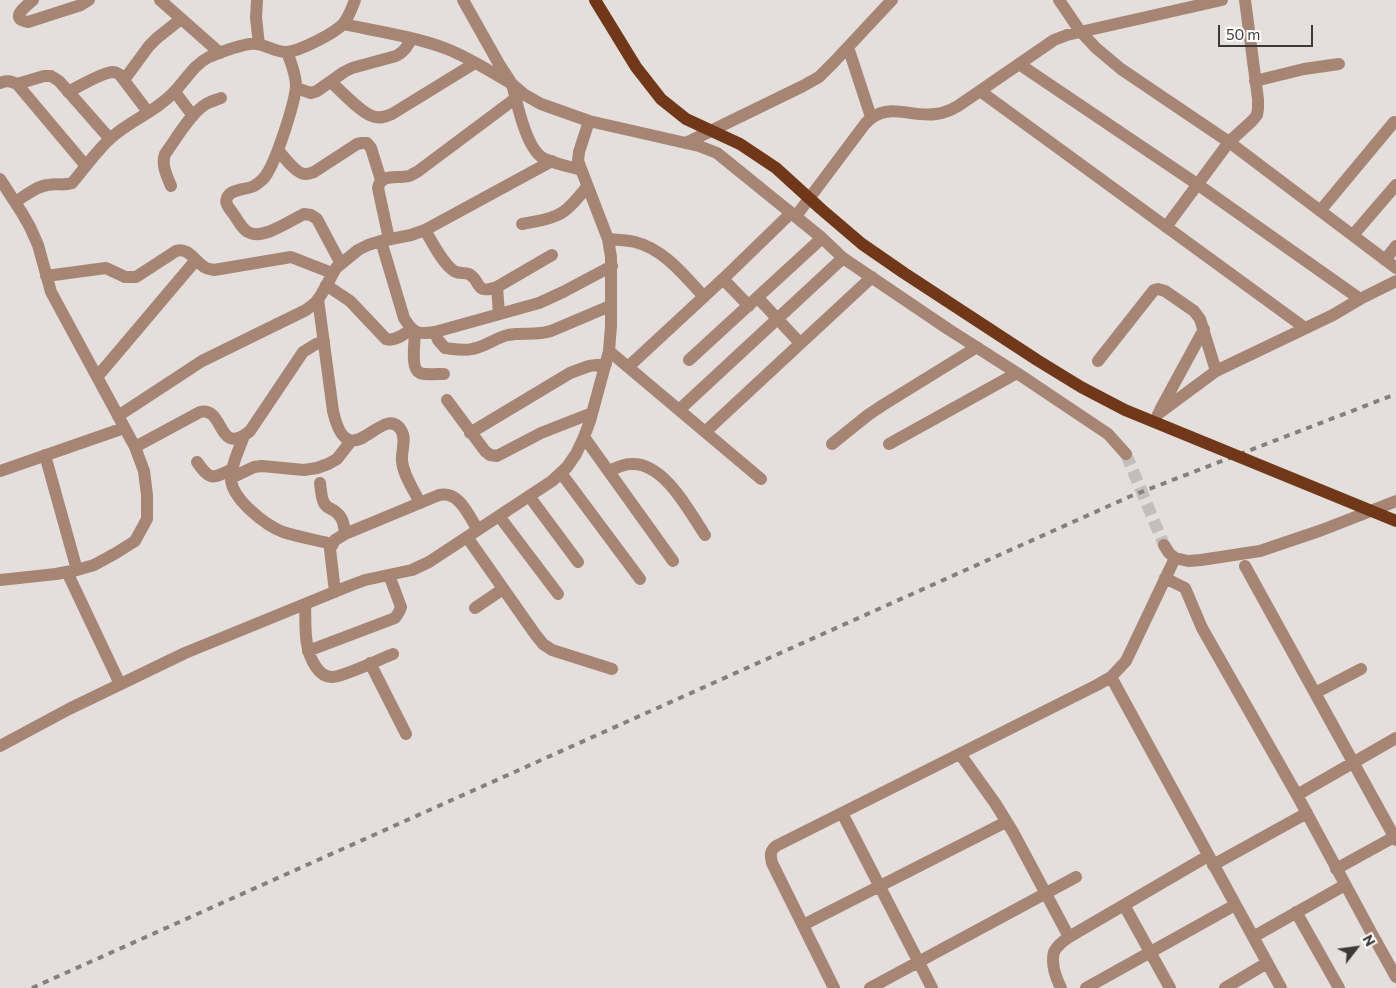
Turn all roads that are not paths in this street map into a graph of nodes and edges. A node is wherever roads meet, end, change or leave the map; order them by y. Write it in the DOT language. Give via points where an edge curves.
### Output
graph roads {
  1 [pos="33,0"];
  2 [pos="89,0"];
  3 [pos="160,0"];
  4 [pos="257,0"];
  5 [pos="355,0"];
  6 [pos="463,0"];
  7 [pos="595,0"];
  8 [pos="892,0"];
  9 [pos="1060,0"];
  10 [pos="1222,0"];
  11 [pos="1245,0"];
  12 [pos="181,19"];
  13 [pos="343,24"];
  14 [pos="1080,31"];
  15 [pos="411,39"];
  16 [pos="259,44"];
  17 [pos="848,47"];
  18 [pos="287,52"];
  19 [pos="220,53"];
  20 [pos="475,63"];
  21 [pos="1019,64"];
  22 [pos="1339,64"];
  23 [pos="124,80"];
  24 [pos="1255,80"];
  25 [pos="331,82"];
  26 [pos="0,83"];
  27 [pos="17,84"];
  28 [pos="512,84"];
  29 [pos="296,88"];
  30 [pos="980,91"];
  31 [pos="68,92"];
  32 [pos="175,92"];
  33 [pos="221,98"];
  34 [pos="516,98"];
  35 [pos="148,112"];
  36 [pos="193,116"];
  37 [pos="872,117"];
  38 [pos="589,121"];
  39 [pos="1394,122"];
  40 [pos="110,139"];
  41 [pos="1230,142"];
  42 [pos="686,143"];
  43 [pos="278,150"];
  44 [pos="552,161"];
  45 [pos="86,166"];
  46 [pos="581,170"];
  47 [pos="0,179"];
  48 [pos="382,180"];
  49 [pos="1197,184"];
  50 [pos="171,186"];
  51 [pos="587,186"];
  52 [pos="1396,186"];
  53 [pos="15,202"];
  54 [pos="1320,211"];
  55 [pos="794,214"];
  56 [pos="522,224"];
  57 [pos="1166,227"];
  58 [pos="424,230"];
  59 [pos="1353,235"];
  60 [pos="822,238"];
  61 [pos="608,239"];
  62 [pos="385,240"];
  63 [pos="1396,246"];
  64 [pos="552,255"];
  65 [pos="843,258"];
  66 [pos="196,260"];
  67 [pos="1386,260"];
  68 [pos="612,266"];
  69 [pos="337,268"];
  70 [pos="1396,268"];
  71 [pos="46,276"];
  72 [pos="872,277"];
  73 [pos="724,279"];
  74 [pos="1396,281"];
  75 [pos="326,284"];
  76 [pos="497,287"];
  77 [pos="704,297"];
  78 [pos="318,299"];
  79 [pos="1360,299"];
  80 [pos="753,302"];
  81 [pos="610,306"];
  82 [pos="499,314"];
  83 [pos="778,319"];
  84 [pos="1305,328"];
  85 [pos="413,330"];
  86 [pos="1204,330"];
  87 [pos="435,332"];
  88 [pos="324,341"];
  89 [pos="800,343"];
  90 [pos="977,347"];
  91 [pos="609,352"];
  92 [pos="689,360"];
  93 [pos="1098,361"];
  94 [pos="606,364"];
  95 [pos="628,367"];
  96 [pos="1216,371"];
  97 [pos="1017,373"];
  98 [pos="444,374"];
  99 [pos="97,377"];
  100 [pos="447,400"];
  101 [pos="679,410"];
  102 [pos="592,413"];
  103 [pos="121,422"];
  104 [pos="470,432"];
  105 [pos="705,432"];
  106 [pos="584,437"];
  107 [pos="242,438"];
  108 [pos="351,441"];
  109 [pos="832,444"];
  110 [pos="889,444"];
  111 [pos="134,447"];
  112 [pos="1126,454"];
  113 [pos="45,455"];
  114 [pos="196,462"];
  115 [pos="0,471"];
  116 [pos="608,472"];
  117 [pos="232,473"];
  118 [pos="561,473"];
  119 [pos="761,479"];
  120 [pos="320,483"];
  121 [pos="529,496"];
  122 [pos="1396,501"];
  123 [pos="420,503"];
  124 [pos="499,516"];
  125 [pos="1396,520"];
  126 [pos="478,530"];
  127 [pos="345,534"];
  128 [pos="705,535"];
  129 [pos="467,537"];
  130 [pos="332,544"];
  131 [pos="1164,545"];
  132 [pos="1175,558"];
  133 [pos="673,561"];
  134 [pos="578,562"];
  135 [pos="1244,566"];
  136 [pos="72,571"];
  137 [pos="389,575"];
  138 [pos="1165,578"];
  139 [pos="640,579"];
  140 [pos="0,580"];
  141 [pos="503,589"];
  142 [pos="335,592"];
  143 [pos="558,594"];
  144 [pos="306,604"];
  145 [pos="474,608"];
  146 [pos="308,651"];
  147 [pos="393,654"];
  148 [pos="370,663"];
  149 [pos="1361,668"];
  150 [pos="612,669"];
  151 [pos="1111,677"];
  152 [pos="120,684"];
  153 [pos="1315,693"];
  154 [pos="406,734"];
  155 [pos="1396,738"];
  156 [pos="0,746"];
  157 [pos="960,754"];
  158 [pos="1353,763"];
  159 [pos="1297,796"];
  160 [pos="842,813"];
  161 [pos="1307,813"];
  162 [pos="1006,822"];
  163 [pos="1396,838"];
  164 [pos="1210,860"];
  165 [pos="1336,869"];
  166 [pos="1076,877"];
  167 [pos="1345,885"];
  168 [pos="880,887"];
  169 [pos="1045,894"];
  170 [pos="1124,904"];
  171 [pos="1235,904"];
  172 [pos="1296,912"];
  173 [pos="804,925"];
  174 [pos="1068,937"];
  175 [pos="1252,937"];
  176 [pos="1150,952"];
  177 [pos="919,962"];
  178 [pos="1267,963"];
  179 [pos="1396,976"];
  180 [pos="1058,987"];
  181 [pos="834,988"];
  182 [pos="870,988"];
  183 [pos="932,988"];
  184 [pos="1086,988"];
  185 [pos="1170,988"];
  186 [pos="1225,988"];
  187 [pos="1281,988"];
  188 [pos="1339,988"];
  1 -- 2 [label="street" via="19,14 23,21"];
  3 -- 12 [label="street"];
  4 -- 16 [label="street"];
  5 -- 13 [label="street"];
  6 -- 28 [label="street"];
  7 -- 125 [label="main road, bridge" via="636,67 661,99 686,119 740,144 776,168 862,244 1037,360 1125,410"];
  8 -- 17 [label="street"];
  9 -- 14 [label="street"];
  10 -- 14 [label="street"];
  11 -- 24 [label="street"];
  12 -- 19 [label="street"];
  12 -- 23 [label="street" via="149,46"];
  13 -- 15 [label="street"];
  13 -- 18 [label="street" via="298,50"];
  14 -- 21 [label="street" via="1054,40"];
  14 -- 41 [label="street" via="1121,69"];
  15 -- 20 [label="street" via="431,43"];
  15 -- 25 [label="street" via="396,56 352,68"];
  16 -- 18 [label="street"];
  16 -- 19 [label="street" via="242,45"];
  17 -- 37 [label="street"];
  17 -- 42 [label="street" via="819,77"];
  18 -- 29 [label="street"];
  19 -- 32 [label="street" via="192,70"];
  20 -- 25 [label="street" via="392,114 380,118 364,112"];
  20 -- 28 [label="street"];
  21 -- 30 [label="street"];
  21 -- 49 [label="street"];
  22 -- 24 [label="street"];
  23 -- 31 [label="street" via="116,72 111,72"];
  23 -- 35 [label="street"];
  24 -- 41 [label="street" via="1257,115"];
  25 -- 29 [label="street" via="317,91"];
  26 -- 27 [label="street" via="11,81"];
  27 -- 31 [label="street" via="51,76"];
  27 -- 45 [label="street"];
  28 -- 34 [label="street"];
  28 -- 38 [label="street" via="540,104"];
  29 -- 43 [label="street"];
  30 -- 37 [label="street" via="958,106 934,115 888,111"];
  30 -- 57 [label="street"];
  31 -- 40 [label="street"];
  32 -- 35 [label="street"];
  32 -- 36 [label="street"];
  33 -- 36 [label="street" via="206,104"];
  34 -- 44 [label="street" via="529,140 543,158"];
  34 -- 48 [label="street" via="417,172"];
  35 -- 40 [label="street"];
  36 -- 50 [label="street" via="163,160"];
  37 -- 55 [label="street"];
  38 -- 42 [label="street"];
  38 -- 46 [label="street" via="579,152"];
  39 -- 54 [label="street"];
  40 -- 45 [label="street"];
  41 -- 49 [label="street"];
  41 -- 54 [label="street"];
  42 -- 55 [label="street" via="717,152"];
  43 -- 48 [label="street" via="294,168 306,174 357,144 367,143"];
  43 -- 69 [label="street" via="263,179 254,186 231,193 226,201 228,207 246,232 252,234 264,234 304,214 311,214 318,219"];
  44 -- 46 [label="street"];
  44 -- 58 [label="street"];
  45 -- 53 [label="street" via="72,183 39,187"];
  46 -- 51 [label="street"];
  47 -- 53 [label="street"];
  48 -- 62 [label="street" via="378,188"];
  49 -- 57 [label="street"];
  49 -- 79 [label="street"];
  51 -- 56 [label="street" via="563,212"];
  51 -- 61 [label="street"];
  52 -- 59 [label="street"];
  53 -- 71 [label="street" via="38,245"];
  54 -- 59 [label="street"];
  55 -- 60 [label="street"];
  55 -- 73 [label="street"];
  57 -- 84 [label="street"];
  58 -- 62 [label="street"];
  58 -- 76 [label="street" via="452,270 469,274 483,289"];
  59 -- 67 [label="street"];
  60 -- 65 [label="street"];
  60 -- 80 [label="street"];
  61 -- 68 [label="street"];
  61 -- 77 [label="street" via="636,242 654,250 674,265"];
  62 -- 69 [label="street" via="358,250"];
  62 -- 85 [label="street" via="404,318"];
  63 -- 67 [label="street"];
  64 -- 76 [label="street"];
  65 -- 72 [label="street"];
  65 -- 83 [label="street"];
  66 -- 69 [label="street" via="214,270 291,257"];
  66 -- 71 [label="street" via="181,250 136,277 125,277 106,268"];
  66 -- 99 [label="street"];
  67 -- 70 [label="street"];
  68 -- 81 [label="street"];
  68 -- 82 [label="street" via="551,299"];
  69 -- 75 [label="street"];
  71 -- 99 [label="street" via="51,292"];
  72 -- 89 [label="street"];
  72 -- 90 [label="street"];
  73 -- 77 [label="street"];
  73 -- 80 [label="street"];
  74 -- 79 [label="street"];
  75 -- 78 [label="street"];
  75 -- 85 [label="street" via="350,301 386,338 395,339"];
  76 -- 82 [label="street"];
  77 -- 95 [label="street"];
  78 -- 88 [label="street"];
  78 -- 103 [label="street" via="306,310 202,361"];
  79 -- 84 [label="street"];
  80 -- 83 [label="street"];
  80 -- 92 [label="street"];
  81 -- 87 [label="street" via="546,333 506,336 471,350 445,348"];
  81 -- 91 [label="street"];
  82 -- 87 [label="street"];
  83 -- 89 [label="street"];
  83 -- 101 [label="street"];
  84 -- 96 [label="street"];
  85 -- 87 [label="street" via="423,334"];
  85 -- 98 [label="street" via="416,371"];
  86 -- 93 [label="street" via="1194,311 1165,291 1154,290"];
  86 -- 96 [label="street"];
  86 -- 96 [label="street" via="1158,414"];
  88 -- 107 [label="street" via="303,352 250,432"];
  88 -- 108 [label="street" via="336,420 345,439"];
  89 -- 105 [label="street"];
  90 -- 97 [label="street"];
  90 -- 109 [label="street" via="868,415"];
  91 -- 94 [label="street"];
  91 -- 95 [label="street"];
  94 -- 102 [label="street"];
  94 -- 104 [label="street" via="570,373"];
  95 -- 101 [label="street"];
  97 -- 110 [label="street"];
  97 -- 112 [label="street" via="1108,434"];
  99 -- 103 [label="street"];
  100 -- 104 [label="street"];
  101 -- 105 [label="street"];
  102 -- 104 [label="street" via="541,433 497,456 485,452"];
  102 -- 106 [label="street"];
  103 -- 111 [label="street"];
  103 -- 113 [label="street"];
  105 -- 119 [label="street"];
  106 -- 116 [label="street"];
  106 -- 118 [label="street"];
  107 -- 111 [label="street" via="228,437 214,416 205,411"];
  107 -- 117 [label="street"];
  108 -- 117 [label="street" via="336,459 317,468 262,466"];
  108 -- 123 [label="street" via="384,425 390,424 401,430 404,472"];
  111 -- 136 [label="street" via="144,471 147,519 135,541 94,565"];
  113 -- 115 [label="street"];
  113 -- 136 [label="street"];
  114 -- 117 [label="street" via="210,477"];
  116 -- 128 [label="street" via="631,463 653,469 676,491"];
  116 -- 133 [label="street"];
  117 -- 130 [label="street" via="232,485 241,500 268,524 294,535"];
  118 -- 121 [label="street"];
  118 -- 139 [label="street"];
  120 -- 127 [label="street" via="324,503 342,517"];
  121 -- 124 [label="street"];
  121 -- 134 [label="street"];
  122 -- 132 [label="street" via="1260,551 1201,560"];
  123 -- 126 [label="street" via="439,495 453,496"];
  123 -- 127 [label="street"];
  124 -- 126 [label="street"];
  124 -- 143 [label="street"];
  126 -- 129 [label="street"];
  127 -- 130 [label="street"];
  129 -- 137 [label="street" via="429,562"];
  129 -- 141 [label="street"];
  130 -- 142 [label="street"];
  131 -- 132 [label="street"];
  132 -- 138 [label="street"];
  135 -- 153 [label="street"];
  136 -- 140 [label="street"];
  136 -- 152 [label="street"];
  137 -- 142 [label="street"];
  137 -- 146 [label="street" via="401,606 395,618"];
  138 -- 151 [label="street" via="1126,661"];
  138 -- 159 [label="street" via="1185,588 1202,628"];
  141 -- 145 [label="street"];
  141 -- 150 [label="street" via="535,634 552,650"];
  142 -- 144 [label="street"];
  144 -- 146 [label="street"];
  144 -- 152 [label="street" via="185,653"];
  146 -- 148 [label="street" via="325,676 337,676"];
  147 -- 148 [label="street"];
  148 -- 154 [label="street"];
  149 -- 153 [label="street"];
  151 -- 157 [label="street"];
  151 -- 164 [label="street"];
  152 -- 156 [label="street"];
  153 -- 158 [label="street"];
  155 -- 158 [label="street"];
  157 -- 160 [label="street"];
  157 -- 162 [label="street"];
  158 -- 159 [label="street"];
  158 -- 163 [label="street"];
  159 -- 161 [label="street"];
  160 -- 168 [label="street"];
  160 -- 173 [label="street" via="771,850 772,863"];
  161 -- 164 [label="street"];
  161 -- 165 [label="street"];
  162 -- 168 [label="street"];
  162 -- 169 [label="street"];
  163 -- 165 [label="street"];
  164 -- 170 [label="street"];
  164 -- 171 [label="street"];
  165 -- 167 [label="street"];
  166 -- 169 [label="street"];
  167 -- 172 [label="street"];
  167 -- 179 [label="street"];
  168 -- 173 [label="street"];
  168 -- 177 [label="street"];
  169 -- 174 [label="street"];
  169 -- 177 [label="street"];
  170 -- 174 [label="street"];
  170 -- 176 [label="street"];
  171 -- 175 [label="street"];
  171 -- 176 [label="street"];
  172 -- 175 [label="street"];
  172 -- 188 [label="street"];
  173 -- 181 [label="street"];
  174 -- 180 [label="street" via="1054,951"];
  175 -- 178 [label="street"];
  176 -- 184 [label="street"];
  176 -- 185 [label="street"];
  177 -- 182 [label="street"];
  177 -- 183 [label="street"];
  178 -- 186 [label="street"];
  178 -- 187 [label="street"];
}
